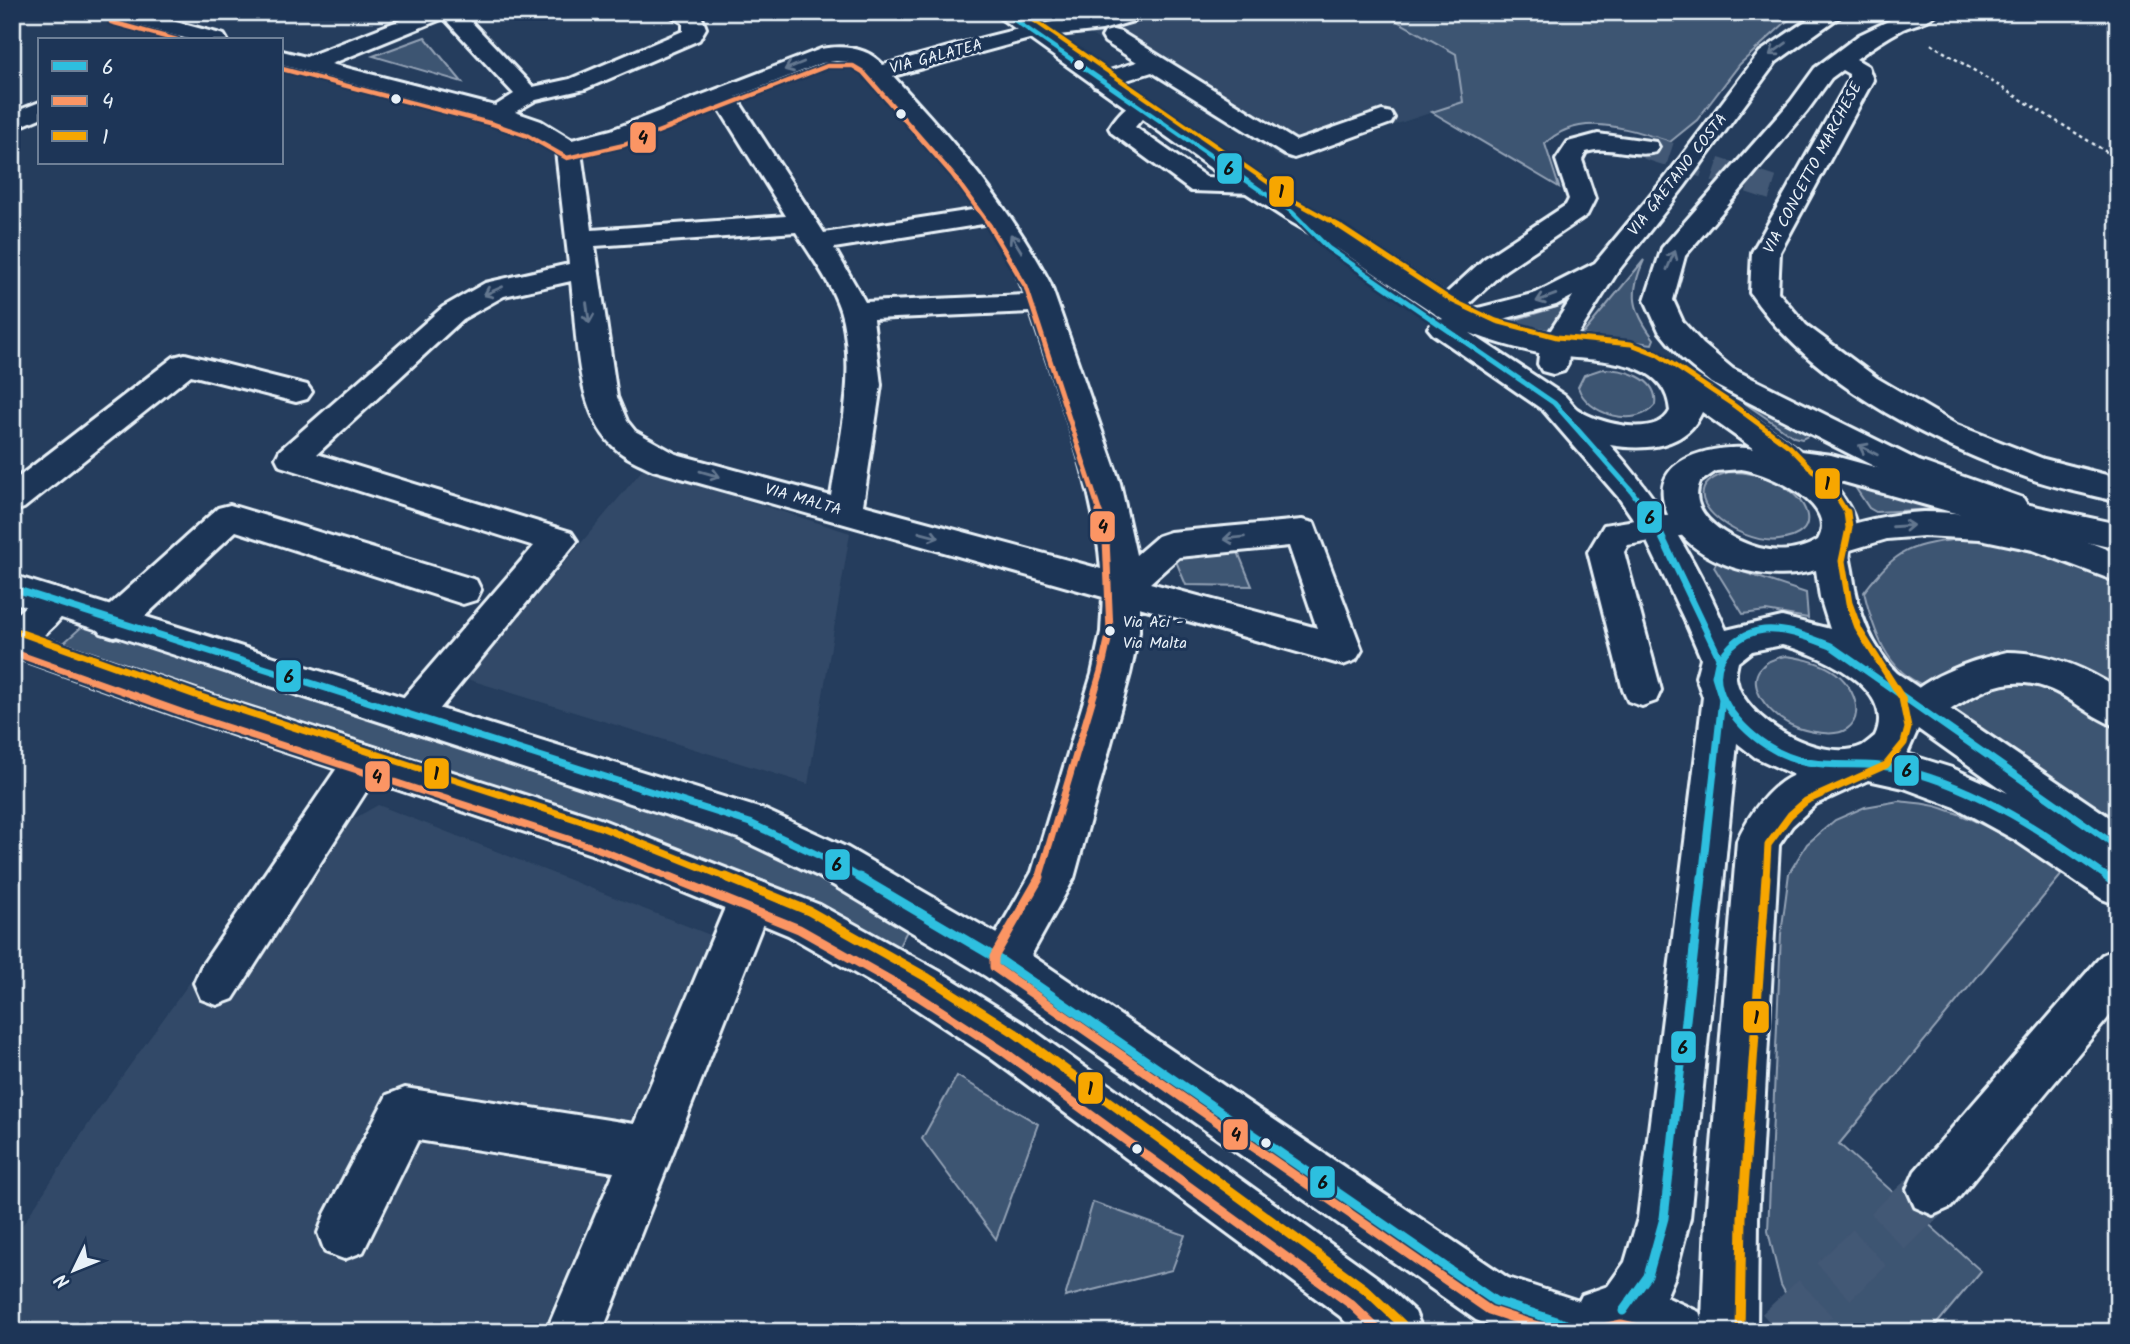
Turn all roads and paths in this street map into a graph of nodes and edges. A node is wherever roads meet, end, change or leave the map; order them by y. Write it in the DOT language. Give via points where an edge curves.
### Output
graph roads {
  1 [pos="114,12"];
  2 [pos="441,12"];
  3 [pos="450,12"];
  4 [pos="676,12"];
  5 [pos="1003,12"];
  6 [pos="1106,12"];
  7 [pos="1139,12"];
  8 [pos="1836,12"];
  9 [pos="1927,12"];
  10 [pos="397,19"];
  11 [pos="1898,23"];
  12 [pos="1073,27"];
  13 [pos="1032,32"];
  14 [pos="184,37"];
  15 [pos="1113,37"];
  16 [pos="284,59"];
  17 [pos="1841,60"];
  18 [pos="1155,63"];
  19 [pos="307,65"];
  20 [pos="878,72"];
  21 [pos="1102,80"];
  22 [pos="722,94"];
  23 [pos="528,95"];
  24 [pos="38,110"];
  25 [pos="496,114"];
  26 [pos="1382,118"];
  27 [pos="12,123"];
  28 [pos="1647,147"];
  29 [pos="568,148"];
  30 [pos="2118,159"];
  31 [pos="1292,212"];
  32 [pos="996,214"];
  33 [pos="810,233"];
  34 [pos="581,255"];
  35 [pos="1606,267"];
  36 [pos="1042,303"];
  37 [pos="854,311"];
  38 [pos="1456,315"];
  39 [pos="1669,325"];
  40 [pos="1564,354"];
  41 [pos="1674,378"];
  42 [pos="296,392"];
  43 [pos="1561,409"];
  44 [pos="1754,460"];
  45 [pos="1789,460"];
  46 [pos="1683,477"];
  47 [pos="2118,490"];
  48 [pos="1818,491"];
  49 [pos="12,500"];
  50 [pos="845,512"];
  51 [pos="1679,525"];
  52 [pos="2070,525"];
  53 [pos="2118,537"];
  54 [pos="1834,545"];
  55 [pos="2118,569"];
  56 [pos="1121,587"];
  57 [pos="12,589"];
  58 [pos="463,590"];
  59 [pos="54,602"];
  60 [pos="114,623"];
  61 [pos="12,640"];
  62 [pos="1876,676"];
  63 [pos="1721,678"];
  64 [pos="1642,690"];
  65 [pos="1919,709"];
  66 [pos="2118,711"];
  67 [pos="411,716"];
  68 [pos="364,761"];
  69 [pos="1862,765"];
  70 [pos="2060,826"];
  71 [pos="2118,847"];
  72 [pos="2118,886"];
  73 [pos="751,898"];
  74 [pos="1003,962"];
  75 [pos="2118,970"];
  76 [pos="217,983"];
  77 [pos="647,1152"];
  78 [pos="1933,1189"];
  79 [pos="344,1233"];
  80 [pos="1623,1311"];
  81 [pos="1569,1329"];
  82 [pos="574,1332"];
  83 [pos="1395,1332"];
  84 [pos="1679,1332"];
  85 [pos="1729,1332"];
  1 -- 14 [label="street"];
  2 -- 10 [label="street"];
  3 -- 23 [label="street"];
  4 -- 23 [label="street" via="692,20 695,29 691,34 577,84"];
  5 -- 13 [label="street"];
  6 -- 12 [label="street"];
  7 -- 12 [label="street, VIA GALATEA"];
  8 -- 35 [label="street, VIA GAETANO COSTA, one-way" via="1768,57"];
  9 -- 11 [label="street"];
  10 -- 19 [label="street"];
  11 -- 17 [label="street"];
  11 -- 30 [label="path"];
  12 -- 13 [label="street, VIA GALATEA"];
  13 -- 20 [label="street, VIA GALATEA"];
  13 -- 21 [label="street"];
  15 -- 18 [label="street"];
  16 -- 19 [label="street"];
  39 -- 17 [label="street, one-way" via="1659,300 1672,254 1823,73"];
  17 -- 47 [label="street, VIA CONCETTO MARCHESE" via="1860,71 1861,80 1766,252 1763,293 1795,331 1866,385 1946,433 2034,468"];
  18 -- 21 [label="street"];
  18 -- 26 [label="street" via="1294,150"];
  19 -- 25 [label="street"];
  20 -- 22 [label="street, VIA GALATEA, one-way" via="856,56 825,55"];
  20 -- 32 [label="street"];
  21 -- 31 [label="street" via="1140,107 1121,128 1200,184 1253,185"];
  22 -- 29 [label="street, VIA GALATEA" via="620,135"];
  22 -- 33 [label="street"];
  23 -- 25 [label="street"];
  24 -- 27 [label="street"];
  25 -- 29 [label="street" via="532,127"];
  28 -- 38 [label="street" via="1598,141 1577,146 1569,160 1582,199 1578,209 1494,265"];
  29 -- 34 [label="street, VIA MALTA"];
  31 -- 38 [label="street"];
  31 -- 43 [label="street" via="1328,248"];
  32 -- 33 [label="street"];
  36 -- 32 [label="street, one-way" via="1023,255"];
  33 -- 34 [label="street"];
  33 -- 37 [label="street"];
  34 -- 50 [label="street, VIA MALTA, one-way" via="601,397 610,423 632,448 666,462"];
  34 -- 67 [label="street, one-way" via="495,289 453,313 292,458 559,541"];
  35 -- 38 [label="street, one-way" via="1546,299"];
  35 -- 40 [label="street, VIA GAETANO COSTA"];
  36 -- 37 [label="street"];
  36 -- 56 [label="street" via="1103,483 1116,537"];
  37 -- 50 [label="street" via="865,385"];
  38 -- 40 [label="street"];
  39 -- 41 [label="street"];
  52 -- 39 [label="street, one-way" via="1958,489 1874,453 1722,376"];
  40 -- 41 [label="street" via="1605,350 1629,354"];
  40 -- 43 [label="street" via="1546,376 1547,388"];
  41 -- 43 [label="street" via="1687,396 1688,411 1680,425 1664,434 1615,436 1589,428"];
  41 -- 45 [label="street"];
  42 -- 49 [label="street" via="185,365"];
  43 -- 51 [label="street" via="1631,489"];
  44 -- 45 [label="street"];
  44 -- 46 [label="street" via="1710,460"];
  44 -- 48 [label="street" via="1788,472"];
  45 -- 48 [label="street"];
  45 -- 52 [label="street" via="1831,466 1951,500"];
  46 -- 51 [label="street"];
  46 -- 51 [label="street" via="1678,491 1691,523"];
  48 -- 54 [label="street" via="1837,516"];
  50 -- 56 [label="street, VIA MALTA, one-way"];
  51 -- 54 [label="street" via="1762,561 1790,564 1815,559"];
  51 -- 63 [label="street"];
  51 -- 64 [label="street" via="1616,534 1606,552"];
  52 -- 53 [label="street"];
  54 -- 55 [label="street, one-way" via="1891,526 1953,523 2035,538"];
  54 -- 62 [label="street" via="1837,599 1847,631"];
  56 -- 56 [label="street, VIA MALTA, one-way" via="1343,650 1302,532 1170,545"];
  56 -- 74 [label="street" via="1120,632 1111,674 1052,878"];
  57 -- 59 [label="street"];
  58 -- 60 [label="street" via="230,517"];
  59 -- 60 [label="street"];
  59 -- 61 [label="street"];
  60 -- 67 [label="street"];
  61 -- 68 [label="street"];
  62 -- 63 [label="street" via="1842,650 1782,631 1754,632 1733,642"];
  62 -- 65 [label="street"];
  62 -- 69 [label="street" via="1895,703 1899,722 1896,739 1886,753"];
  63 -- 69 [label="street" via="1738,722 1762,742 1825,766"];
  63 -- 80 [label="street" via="1664,1218 1648,1276"];
  65 -- 66 [label="street" via="1987,671 2020,667 2075,682"];
  65 -- 70 [label="street"];
  67 -- 74 [label="street" via="750,823 833,862"];
  68 -- 73 [label="street" via="600,838"];
  68 -- 76 [label="street"];
  69 -- 70 [label="street" via="1904,768"];
  69 -- 85 [label="street" via="1801,792 1777,813 1758,841 1732,1218"];
  70 -- 71 [label="street"];
  70 -- 72 [label="street"];
  73 -- 77 [label="street"];
  73 -- 83 [label="street" via="804,920 1009,1042 1359,1297"];
  74 -- 81 [label="street" via="1460,1279 1495,1301"];
  75 -- 78 [label="street"];
  77 -- 79 [label="street" via="405,1113"];
  77 -- 82 [label="street"];
  80 -- 81 [label="street" via="1596,1314"];
  80 -- 84 [label="street"];
}
